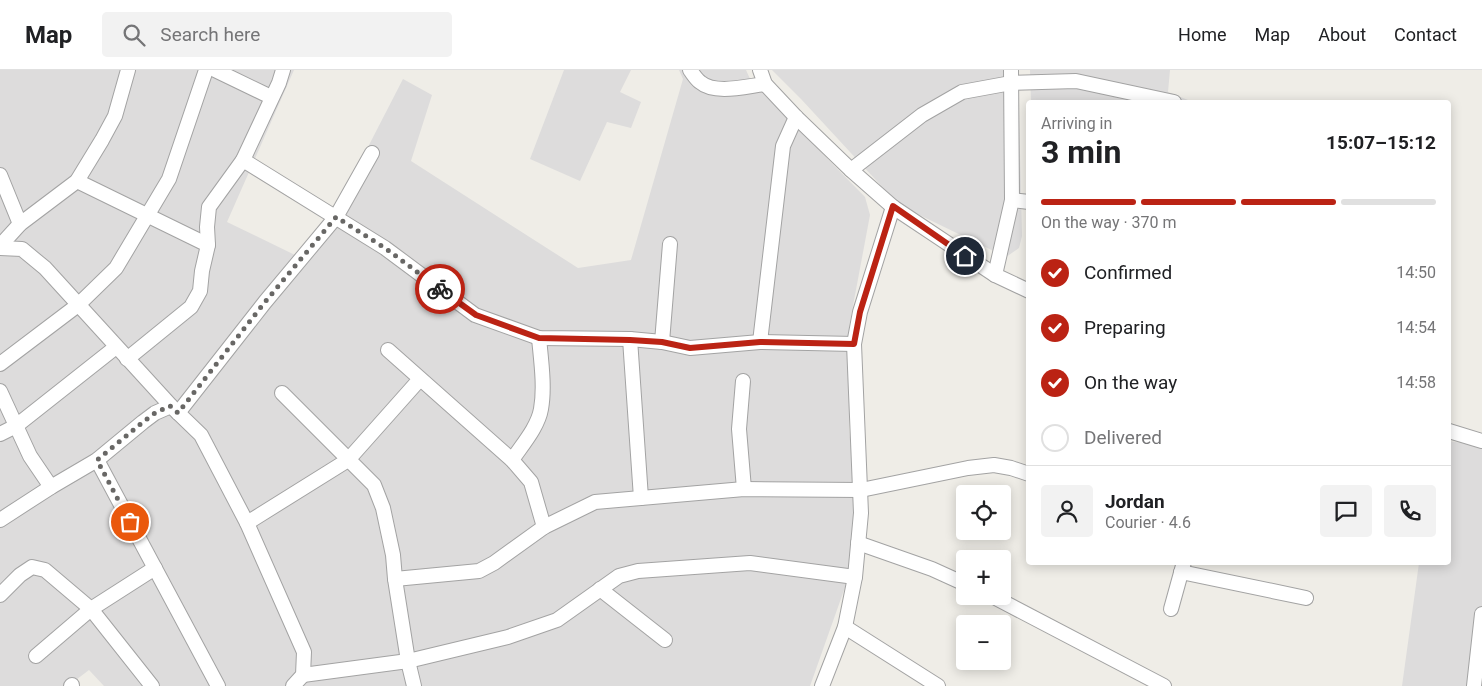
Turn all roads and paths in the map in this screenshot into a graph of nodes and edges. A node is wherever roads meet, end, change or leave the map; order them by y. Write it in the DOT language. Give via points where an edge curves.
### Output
graph roads {
  1 [pos="128,70"];
  2 [pos="206,70"];
  3 [pos="215,70"];
  4 [pos="283,70"];
  5 [pos="690,70"];
  6 [pos="760,70"];
  7 [pos="1011,77"];
  8 [pos="766,84"];
  9 [pos="271,97"];
  10 [pos="1165,100"];
  11 [pos="796,117"];
  12 [pos="372,153"];
  13 [pos="242,160"];
  14 [pos="851,170"];
  15 [pos="0,175"];
  16 [pos="77,181"];
  17 [pos="1012,200"];
  18 [pos="1026,202"];
  19 [pos="893,206"];
  20 [pos="146,215"];
  21 [pos="336,217"];
  22 [pos="20,224"];
  23 [pos="670,244"];
  24 [pos="208,245"];
  25 [pos="0,247"];
  26 [pos="995,275"];
  27 [pos="1026,290"];
  28 [pos="78,305"];
  29 [pos="539,338"];
  30 [pos="630,340"];
  31 [pos="662,342"];
  32 [pos="760,342"];
  33 [pos="854,344"];
  34 [pos="116,347"];
  35 [pos="388,350"];
  36 [pos="127,359"];
  37 [pos="0,364"];
  38 [pos="420,379"];
  39 [pos="743,381"];
  40 [pos="0,391"];
  41 [pos="282,393"];
  42 [pos="174,410"];
  43 [pos="16,426"];
  44 [pos="1451,433"];
  45 [pos="0,434"];
  46 [pos="1482,441"];
  47 [pos="97,460"];
  48 [pos="348,460"];
  49 [pos="512,460"];
  50 [pos="1026,473"];
  51 [pos="51,486"];
  52 [pos="744,489"];
  53 [pos="861,490"];
  54 [pos="641,498"];
  55 [pos="0,520"];
  56 [pos="247,523"];
  57 [pos="544,527"];
  58 [pos="858,543"];
  59 [pos="1182,567"];
  60 [pos="155,568"];
  61 [pos="855,577"];
  62 [pos="395,579"];
  63 [pos="956,580"];
  64 [pos="600,589"];
  65 [pos="0,595"];
  66 [pos="1306,598"];
  67 [pos="1009,605"];
  68 [pos="91,609"];
  69 [pos="1171,609"];
  70 [pos="1482,614"];
  71 [pos="845,627"];
  72 [pos="665,640"];
  73 [pos="36,656"];
  74 [pos="408,661"];
  75 [pos="298,681"];
  76 [pos="152,686"];
  77 [pos="218,686"];
  78 [pos="414,686"];
  79 [pos="822,686"];
  80 [pos="938,686"];
  81 [pos="1164,686"];
  82 [pos="1474,686"];
  1 -- 16 [label="street" via="115,116"];
  2 -- 20 [label="street" via="169,179"];
  3 -- 9 [label="street"];
  4 -- 9 [label="street"];
  5 -- 8 [label="street" via="709,87 721,89"];
  6 -- 8 [label="street"];
  7 -- 10 [label="street" via="1076,81"];
  7 -- 14 [label="street" via="962,92 922,115"];
  7 -- 17 [label="street"];
  8 -- 11 [label="street"];
  9 -- 13 [label="street"];
  11 -- 14 [label="street"];
  11 -- 32 [label="street" via="783,146"];
  12 -- 21 [label="street"];
  13 -- 21 [label="street"];
  13 -- 24 [label="street" via="209,208"];
  14 -- 19 [label="street"];
  15 -- 22 [label="street"];
  16 -- 20 [label="street"];
  16 -- 22 [label="street"];
  17 -- 18 [label="street"];
  17 -- 26 [label="street"];
  19 -- 26 [label="street"];
  19 -- 33 [label="street" via="860,312"];
  20 -- 24 [label="street"];
  20 -- 28 [label="street" via="116,268"];
  21 -- 29 [label="street" via="385,248 476,315"];
  21 -- 42 [label="street"];
  22 -- 25 [label="street"];
  23 -- 31 [label="street"];
  24 -- 36 [label="street" via="200,291 191,308"];
  25 -- 28 [label="street" via="22,249 45,268"];
  26 -- 27 [label="street"];
  28 -- 34 [label="street"];
  28 -- 37 [label="street"];
  29 -- 30 [label="street"];
  29 -- 49 [label="street" via="541,410"];
  30 -- 31 [label="street"];
  30 -- 54 [label="street"];
  31 -- 32 [label="street" via="690,348"];
  32 -- 33 [label="street"];
  33 -- 53 [label="street"];
  34 -- 36 [label="street"];
  34 -- 43 [label="street"];
  35 -- 38 [label="street"];
  36 -- 42 [label="street"];
  38 -- 48 [label="street"];
  38 -- 49 [label="street"];
  39 -- 52 [label="street" via="738,429"];
  40 -- 43 [label="street"];
  41 -- 48 [label="street"];
  42 -- 47 [label="street" via="155,413"];
  42 -- 56 [label="street" via="201,434"];
  43 -- 45 [label="street"];
  43 -- 51 [label="street" via="30,456"];
  44 -- 46 [label="street"];
  47 -- 51 [label="street"];
  47 -- 60 [label="street"];
  48 -- 56 [label="street"];
  48 -- 62 [label="street" via="374,485 383,508"];
  49 -- 57 [label="street" via="532,482"];
  50 -- 53 [label="street" via="994,465"];
  51 -- 55 [label="street"];
  52 -- 53 [label="street"];
  52 -- 54 [label="street"];
  53 -- 58 [label="street"];
  54 -- 57 [label="street" via="595,502"];
  56 -- 75 [label="street" via="304,652"];
  57 -- 62 [label="street" via="479,570"];
  58 -- 61 [label="street"];
  58 -- 63 [label="street"];
  59 -- 66 [label="street"];
  59 -- 69 [label="street"];
  60 -- 68 [label="street"];
  60 -- 77 [label="street"];
  61 -- 64 [label="street" via="750,563 638,571 618,576"];
  61 -- 71 [label="street"];
  62 -- 74 [label="street"];
  64 -- 72 [label="street"];
  64 -- 74 [label="street" via="557,620 508,637"];
  65 -- 68 [label="street" via="32,567 46,570"];
  67 -- 81 [label="street"];
  68 -- 73 [label="street"];
  68 -- 76 [label="street"];
  70 -- 82 [label="street"];
  71 -- 79 [label="street"];
  71 -- 80 [label="street"];
  74 -- 75 [label="street"];
  74 -- 78 [label="street"];
}
